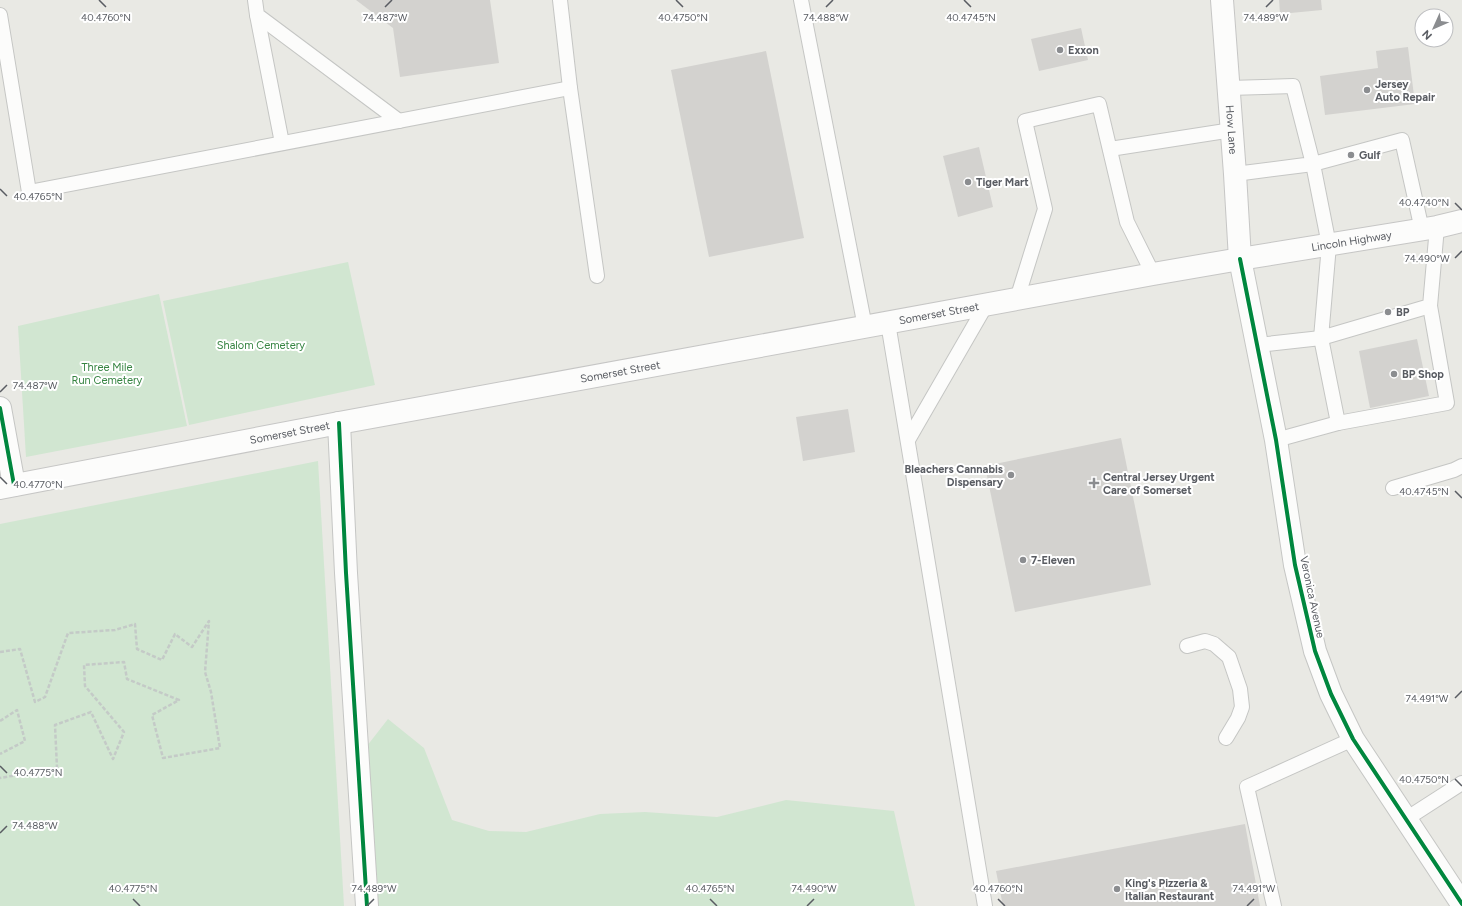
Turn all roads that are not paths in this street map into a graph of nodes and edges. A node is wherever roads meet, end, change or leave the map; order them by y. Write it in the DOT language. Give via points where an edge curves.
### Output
graph roads {
  1 [pos="255,0"];
  2 [pos="560,0"];
  3 [pos="801,0"];
  4 [pos="1222,0"];
  5 [pos="0,15"];
  6 [pos="257,15"];
  7 [pos="570,88"];
  8 [pos="1229,88"];
  9 [pos="399,121"];
  10 [pos="1232,130"];
  11 [pos="282,143"];
  12 [pos="1110,149"];
  13 [pos="1313,164"];
  14 [pos="1235,174"];
  15 [pos="1462,221"];
  16 [pos="1429,229"];
  17 [pos="1330,244"];
  18 [pos="1240,259"];
  19 [pos="1153,274"];
  20 [pos="597,276"];
  21 [pos="1017,299"];
  22 [pos="986,305"];
  23 [pos="1430,306"];
  24 [pos="888,323"];
  25 [pos="865,327"];
  26 [pos="1321,338"];
  27 [pos="1258,346"];
  28 [pos="0,408"];
  29 [pos="339,423"];
  30 [pos="1338,423"];
  31 [pos="908,440"];
  32 [pos="1276,440"];
  33 [pos="1462,466"];
  34 [pos="7,487"];
  35 [pos="1393,488"];
  36 [pos="1187,646"];
  37 [pos="1226,738"];
  38 [pos="1353,739"];
  39 [pos="1462,783"];
  40 [pos="1406,819"];
  41 [pos="1462,904"];
  42 [pos="367,906"];
  43 [pos="985,906"];
  44 [pos="1274,906"];
  1 -- 6 [label="lane"];
  2 -- 7 [label="lane"];
  3 -- 25 [label="lane"];
  4 -- 8 [label="main road, How Lane"];
  5 -- 11 [label="lane" via="29,192"];
  6 -- 9 [label="lane"];
  6 -- 11 [label="lane"];
  7 -- 9 [label="lane"];
  7 -- 20 [label="lane"];
  8 -- 10 [label="main road, How Lane"];
  8 -- 13 [label="lane" via="1292,86"];
  9 -- 11 [label="lane"];
  10 -- 12 [label="lane"];
  10 -- 14 [label="main road, How Lane"];
  12 -- 19 [label="lane" via="1127,222"];
  12 -- 21 [label="lane" via="1099,104 1025,121 1045,209"];
  13 -- 14 [label="lane"];
  13 -- 16 [label="lane" via="1402,140"];
  13 -- 17 [label="lane"];
  14 -- 18 [label="main road, How Lane"];
  15 -- 16 [label="main road, Lincoln Highway"];
  16 -- 17 [label="main road, Lincoln Highway"];
  16 -- 23 [label="lane"];
  17 -- 18 [label="main road, Lincoln Highway"];
  17 -- 26 [label="lane"];
  18 -- 19 [label="main road, Somerset Street"];
  18 -- 27 [label="main road, Veronica Avenue"];
  19 -- 21 [label="main road, Somerset Street"];
  21 -- 22 [label="main road, Somerset Street"];
  22 -- 24 [label="main road, Somerset Street"];
  22 -- 31 [label="lane"];
  23 -- 26 [label="lane"];
  23 -- 30 [label="lane" via="1446,403"];
  24 -- 25 [label="main road, Somerset Street"];
  24 -- 31 [label="lane"];
  25 -- 29 [label="main road, Somerset Street"];
  26 -- 27 [label="lane"];
  26 -- 30 [label="lane"];
  27 -- 32 [label="main road, Veronica Avenue"];
  28 -- 34 [label="main road"];
  29 -- 34 [label="main road, Somerset Street"];
  29 -- 42 [label="main road"];
  30 -- 32 [label="lane"];
  31 -- 43 [label="lane"];
  32 -- 38 [label="main road, Veronica Avenue" via="1295,565 1315,651 1331,694"];
  33 -- 35 [label="lane"];
  36 -- 37 [label="lane" via="1205,641 1214,644 1229,657 1240,689 1242,707"];
  38 -- 40 [label="main road, Veronica Avenue"];
  38 -- 44 [label="lane" via="1247,787"];
  39 -- 40 [label="lane"];
  40 -- 41 [label="main road, Veronica Avenue"];
}
